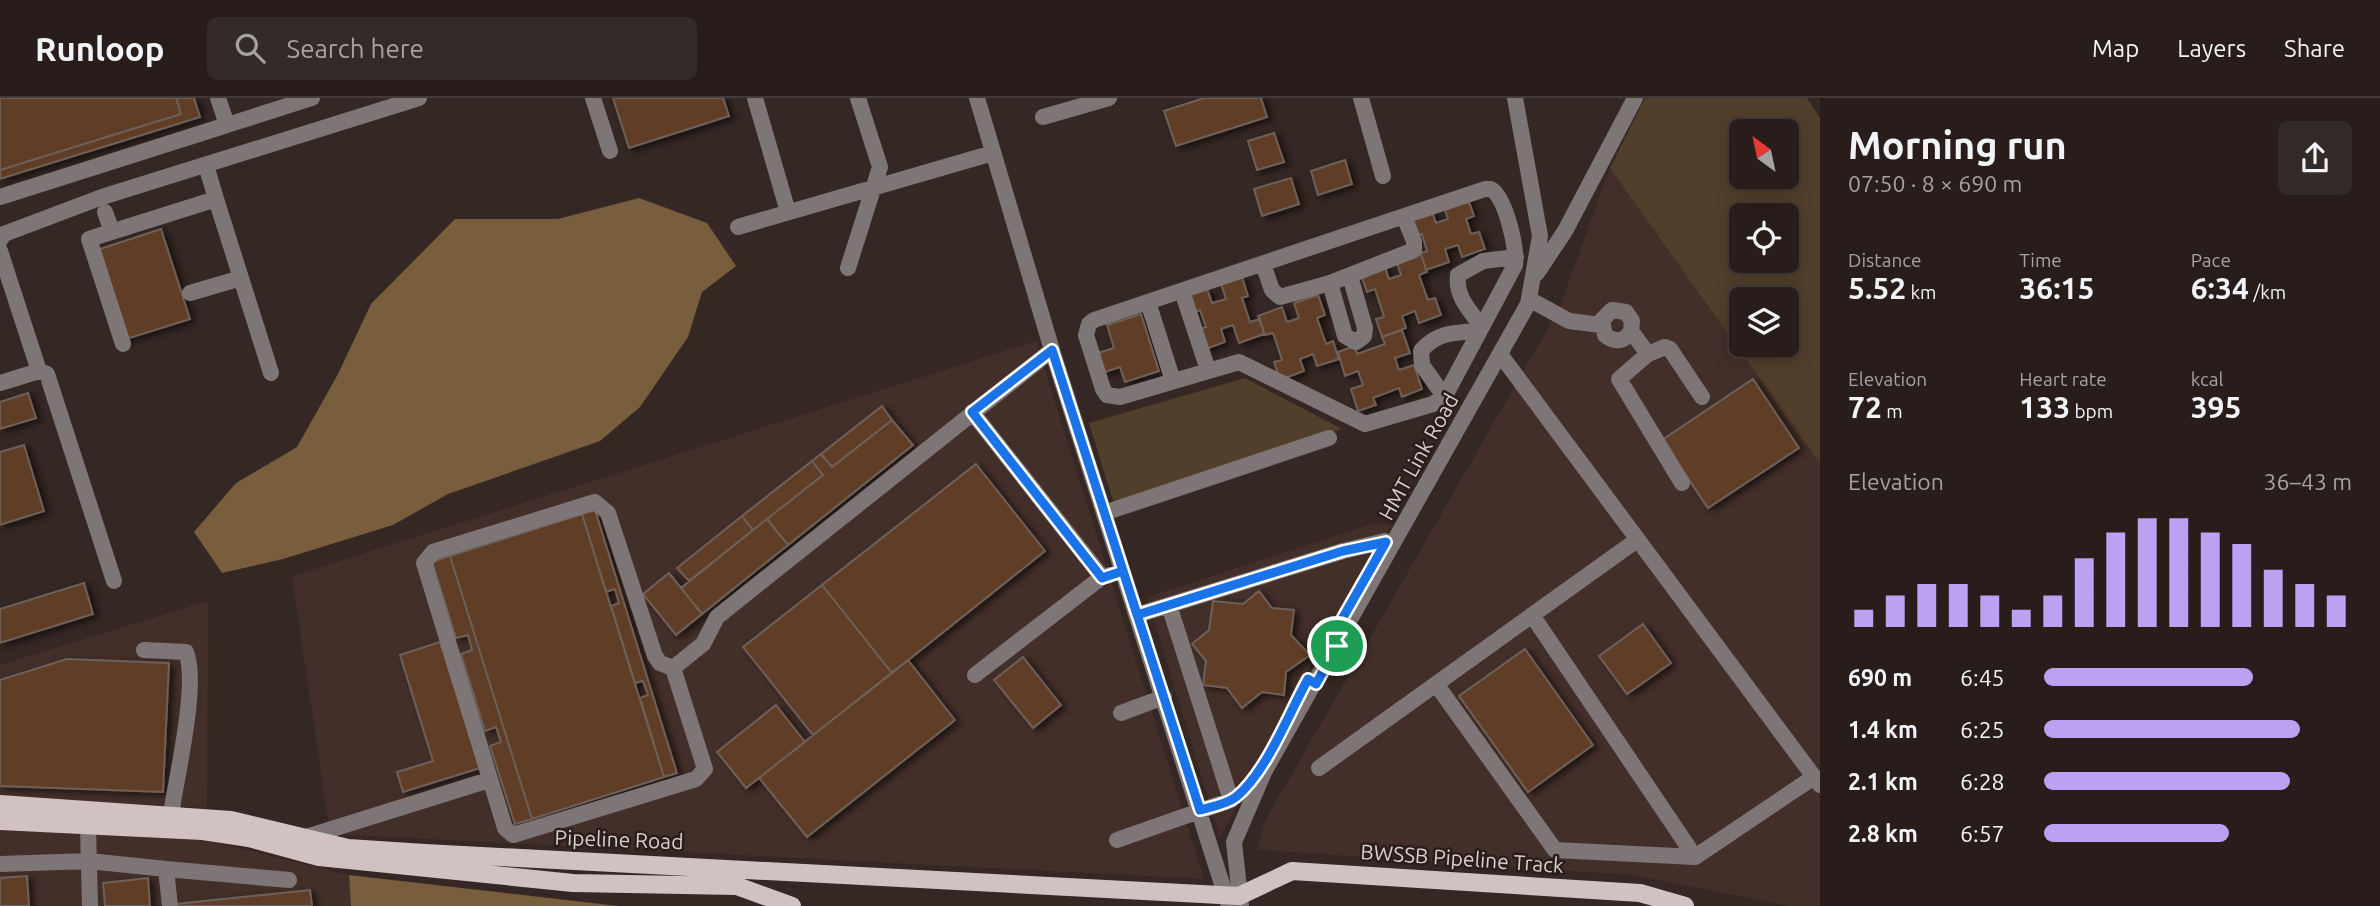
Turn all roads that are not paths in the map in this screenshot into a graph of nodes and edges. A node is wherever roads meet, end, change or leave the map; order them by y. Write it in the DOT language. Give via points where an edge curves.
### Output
graph roads {
  1 [pos="218,98"];
  2 [pos="312,98"];
  3 [pos="419,98"];
  4 [pos="593,98"];
  5 [pos="755,98"];
  6 [pos="858,98"];
  7 [pos="977,98"];
  8 [pos="1109,98"];
  9 [pos="1361,98"];
  10 [pos="1515,98"];
  11 [pos="1636,98"];
  12 [pos="1043,117"];
  13 [pos="227,125"];
  14 [pos="610,151"];
  15 [pos="993,153"];
  16 [pos="206,165"];
  17 [pos="1383,176"];
  18 [pos="873,187"];
  19 [pos="0,197"];
  20 [pos="216,199"];
  21 [pos="105,212"];
  22 [pos="788,212"];
  23 [pos="1404,217"];
  24 [pos="738,227"];
  25 [pos="112,232"];
  26 [pos="0,240"];
  27 [pos="0,251"];
  28 [pos="1516,257"];
  29 [pos="1263,264"];
  30 [pos="848,268"];
  31 [pos="1350,276"];
  32 [pos="241,278"];
  33 [pos="1532,281"];
  34 [pos="1330,283"];
  35 [pos="1182,291"];
  36 [pos="190,293"];
  37 [pos="1529,299"];
  38 [pos="1148,302"];
  39 [pos="1601,325"];
  40 [pos="1481,329"];
  41 [pos="1631,331"];
  42 [pos="123,344"];
  43 [pos="1052,350"];
  44 [pos="1500,354"];
  45 [pos="1648,354"];
  46 [pos="1466,356"];
  47 [pos="1208,370"];
  48 [pos="1491,370"];
  49 [pos="39,371"];
  50 [pos="271,373"];
  51 [pos="1454,378"];
  52 [pos="1173,381"];
  53 [pos="0,383"];
  54 [pos="1480,391"];
  55 [pos="1444,396"];
  56 [pos="1702,397"];
  57 [pos="972,412"];
  58 [pos="1329,438"];
  59 [pos="1682,483"];
  60 [pos="1104,513"];
  61 [pos="1637,540"];
  62 [pos="1123,571"];
  63 [pos="1102,578"];
  64 [pos="114,581"];
  65 [pos="1169,605"];
  66 [pos="1137,615"];
  67 [pos="1532,615"];
  68 [pos="1333,644"];
  69 [pos="144,650"];
  70 [pos="673,667"];
  71 [pos="975,675"];
  72 [pos="1312,681"];
  73 [pos="1436,684"];
  74 [pos="1164,697"];
  75 [pos="1121,713"];
  76 [pos="1319,768"];
  77 [pos="489,780"];
  78 [pos="1817,781"];
  79 [pos="1231,800"];
  80 [pos="0,804"];
  81 [pos="1200,810"];
  82 [pos="88,817"];
  83 [pos="0,821"];
  84 [pos="170,822"];
  85 [pos="251,832"];
  86 [pos="303,838"];
  87 [pos="1117,839"];
  88 [pos="1695,858"];
  89 [pos="89,861"];
  90 [pos="0,864"];
  91 [pos="166,869"];
  92 [pos="289,880"];
  93 [pos="1234,901"];
  94 [pos="90,906"];
  95 [pos="170,906"];
  96 [pos="792,906"];
  97 [pos="1685,906"];
  1 -- 13 [label="street"];
  2 -- 13 [label="street"];
  3 -- 16 [label="street"];
  4 -- 14 [label="street"];
  5 -- 22 [label="street"];
  6 -- 18 [label="street" via="880,167"];
  7 -- 15 [label="street"];
  8 -- 12 [label="street"];
  9 -- 17 [label="street"];
  10 -- 33 [label="street, HMT Link Road" via="1540,236"];
  11 -- 33 [label="street"];
  13 -- 19 [label="street"];
  15 -- 18 [label="street"];
  15 -- 43 [label="street"];
  16 -- 20 [label="street"];
  16 -- 26 [label="street" via="66,210 4,234"];
  18 -- 22 [label="street"];
  18 -- 30 [label="street"];
  20 -- 25 [label="street"];
  20 -- 32 [label="street"];
  21 -- 25 [label="street"];
  22 -- 24 [label="street"];
  23 -- 28 [label="street" via="1491,189 1499,195"];
  23 -- 29 [label="street"];
  23 -- 31 [label="street" via="1414,250"];
  25 -- 42 [label="street" via="89,239"];
  27 -- 49 [label="street"];
  28 -- 40 [label="street" via="1513,272"];
  28 -- 40 [label="street" via="1483,261 1458,275 1462,300"];
  29 -- 34 [label="street" via="1272,290 1280,297"];
  29 -- 35 [label="street"];
  31 -- 34 [label="street"];
  31 -- 34 [label="street" via="1365,328 1356,342 1345,336"];
  32 -- 36 [label="street"];
  32 -- 50 [label="street"];
  33 -- 37 [label="street, HMT Link Road"];
  35 -- 38 [label="street"];
  35 -- 47 [label="street"];
  37 -- 39 [label="street" via="1569,321"];
  37 -- 44 [label="street, HMT Link Road"];
  38 -- 52 [label="street"];
  38 -- 52 [label="street" via="1094,320 1086,335 1107,395 1120,397"];
  39 -- 41 [label="street" via="1605,335 1614,340 1624,339"];
  39 -- 41 [label="street" via="1608,313 1622,310 1632,321"];
  40 -- 46 [label="street"];
  40 -- 55 [label="street" via="1451,332 1428,342 1421,351 1423,365"];
  41 -- 45 [label="street"];
  43 -- 57 [label="street"];
  43 -- 60 [label="street"];
  44 -- 48 [label="street, HMT Link Road"];
  44 -- 61 [label="street"];
  45 -- 56 [label="street" via="1665,346 1670,349"];
  45 -- 59 [label="street" via="1619,379"];
  46 -- 48 [label="street"];
  46 -- 51 [label="street"];
  47 -- 52 [label="street"];
  47 -- 55 [label="street" via="1230,363 1247,364 1365,424 1433,404"];
  48 -- 54 [label="street, HMT Link Road"];
  49 -- 53 [label="street"];
  49 -- 64 [label="street" via="47,374"];
  51 -- 54 [label="street"];
  51 -- 55 [label="street"];
  54 -- 68 [label="street, HMT Link Road"];
  57 -- 63 [label="street"];
  57 -- 70 [label="street" via="717,617 703,644"];
  58 -- 60 [label="street"];
  60 -- 62 [label="street"];
  61 -- 67 [label="street"];
  61 -- 78 [label="street"];
  62 -- 63 [label="street"];
  62 -- 66 [label="street"];
  63 -- 71 [label="street"];
  65 -- 66 [label="street"];
  65 -- 68 [label="street" via="1385,541"];
  65 -- 79 [label="street"];
  66 -- 74 [label="street"];
  67 -- 73 [label="street"];
  67 -- 88 [label="street"];
  68 -- 72 [label="street, HMT Link Road"];
  69 -- 84 [label="street" via="186,652 189,660 190,683"];
  70 -- 77 [label="street" via="705,762 696,779 513,835 505,828"];
  70 -- 77 [label="street" via="655,656 608,513 601,504 589,503 429,554 425,568"];
  72 -- 79 [label="street" via="1260,767"];
  72 -- 93 [label="street, HMT Link Road" via="1264,772 1234,842"];
  73 -- 76 [label="street"];
  73 -- 88 [label="street" via="1555,850"];
  74 -- 75 [label="street"];
  74 -- 81 [label="street"];
  77 -- 86 [label="street"];
  78 -- 88 [label="street"];
  79 -- 81 [label="street"];
  80 -- 82 [label="main road, Pipeline Road"];
  81 -- 87 [label="street"];
  81 -- 93 [label="street"];
  82 -- 83 [label="main road, Pipeline Road"];
  82 -- 84 [label="main road, Pipeline Road"];
  82 -- 89 [label="street"];
  84 -- 85 [label="main road, Pipeline Road" via="231,820"];
  85 -- 86 [label="main road, Pipeline Road"];
  85 -- 96 [label="main road, Pipeline Road" via="319,858 573,883 737,886"];
  86 -- 93 [label="main road, Pipeline Road" via="348,848"];
  89 -- 90 [label="street"];
  89 -- 91 [label="street"];
  89 -- 94 [label="street"];
  91 -- 92 [label="street"];
  91 -- 95 [label="street"];
  93 -- 97 [label="main road, BWSSB Pipeline Track" via="1292,871 1640,893"];
}
